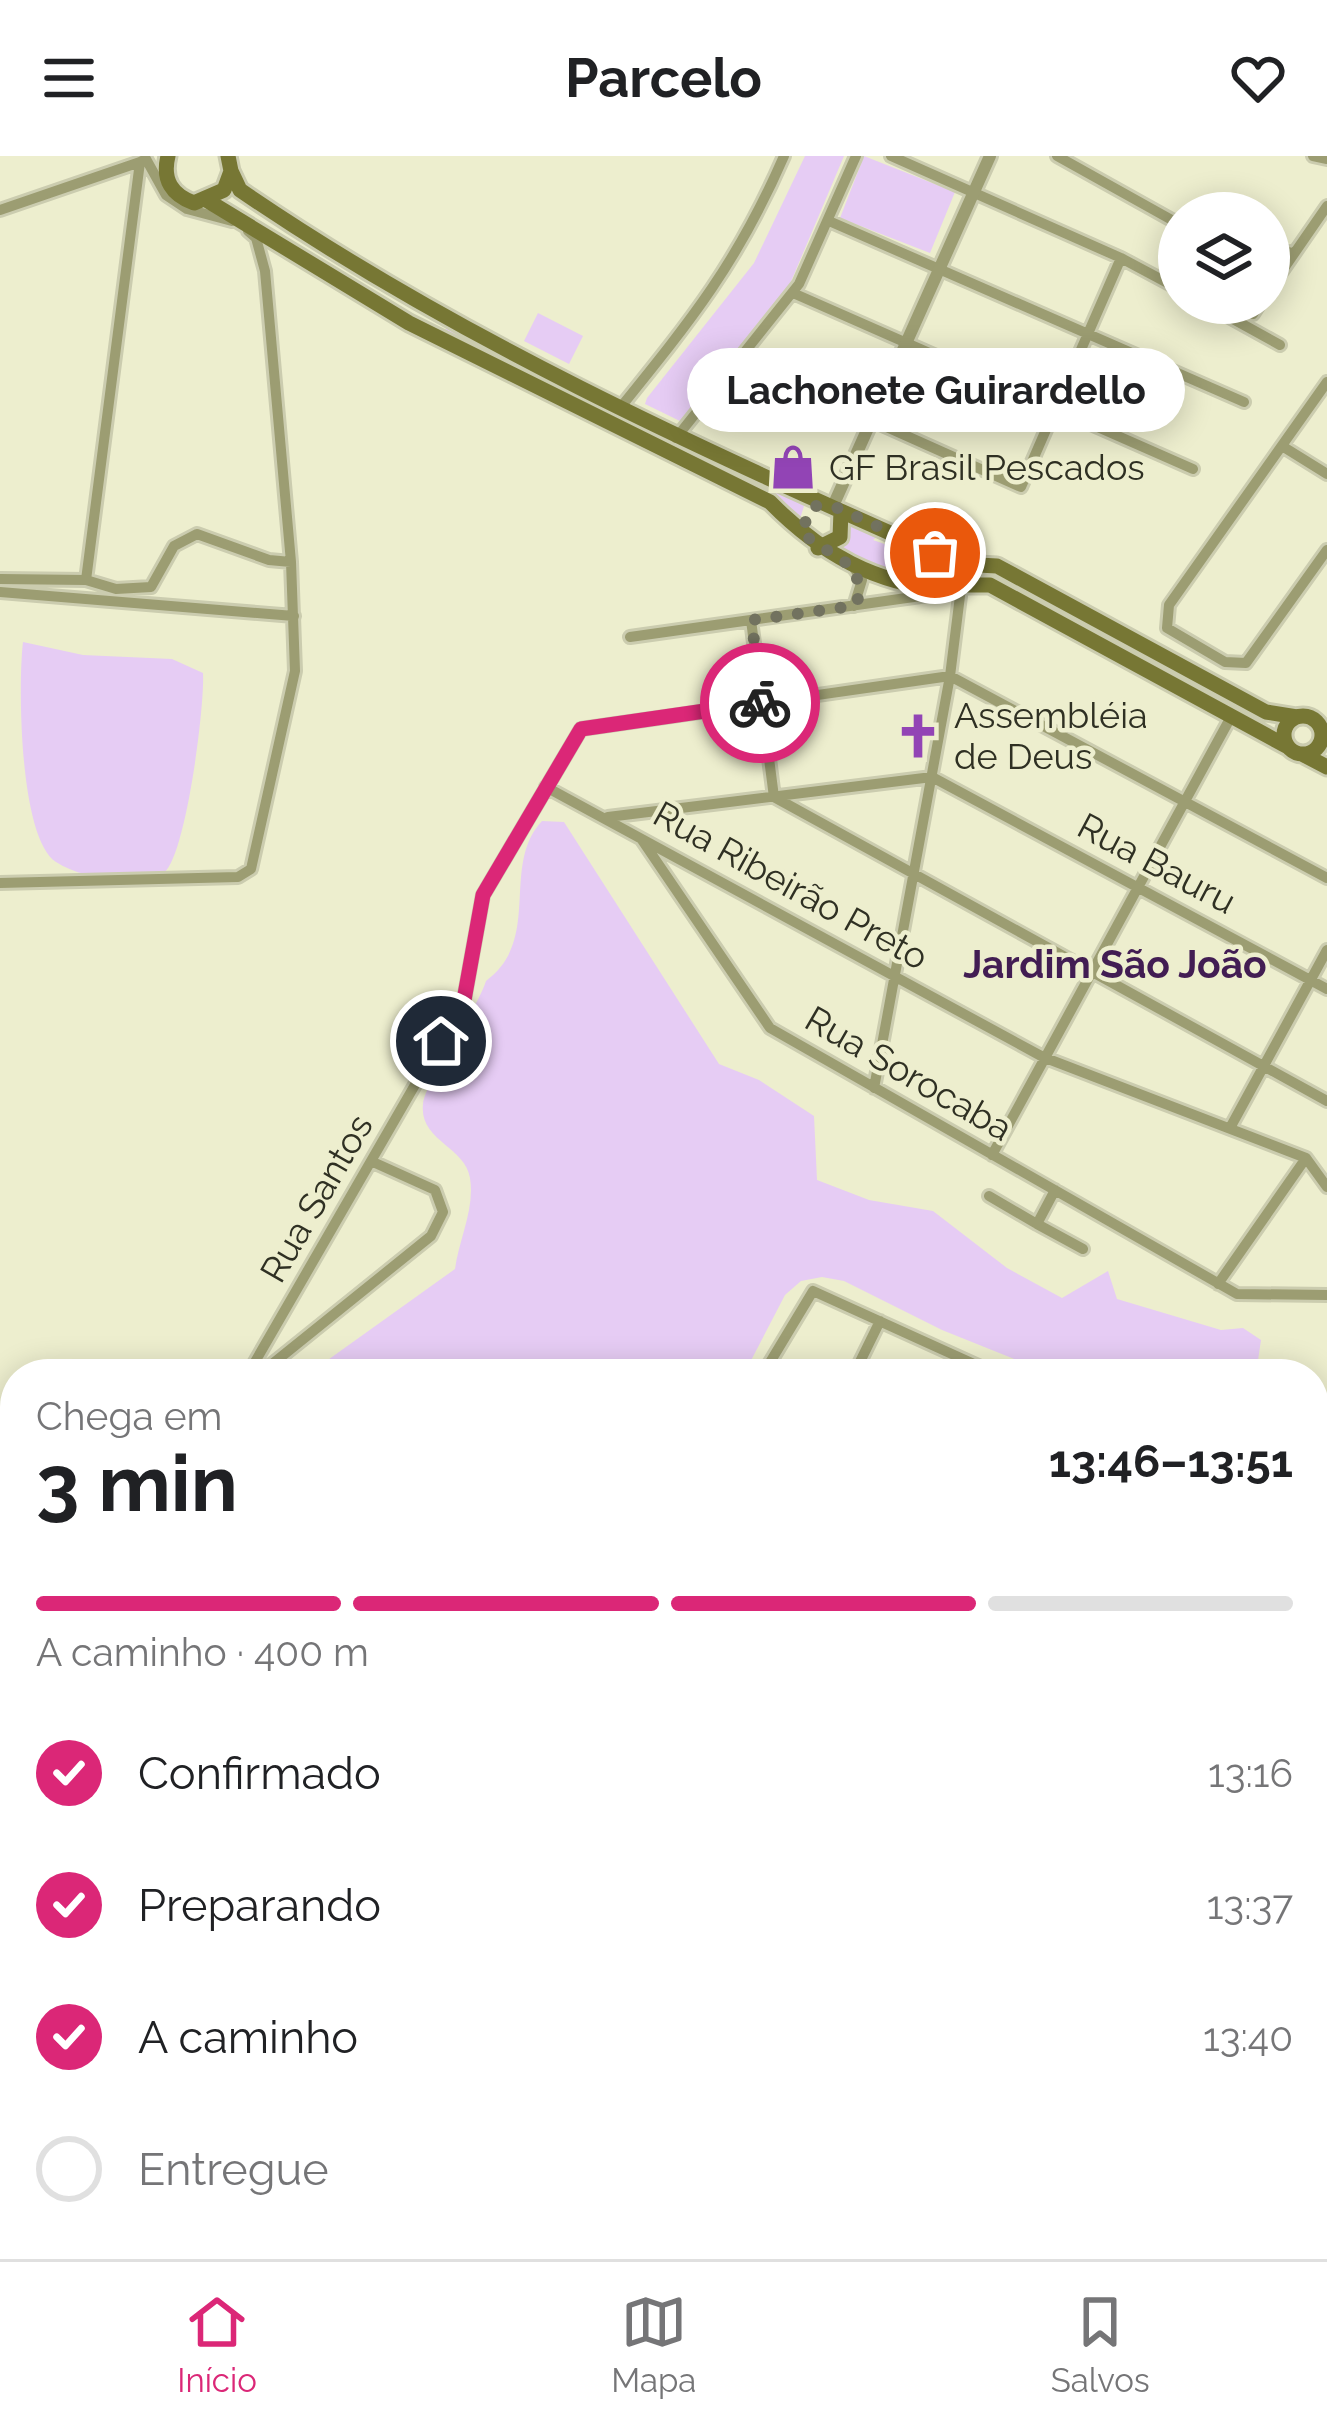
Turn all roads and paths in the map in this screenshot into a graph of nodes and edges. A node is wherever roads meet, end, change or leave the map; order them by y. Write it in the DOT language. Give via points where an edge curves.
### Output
graph roads {
  1 [pos="784,156"];
  2 [pos="856,156"];
  3 [pos="890,156"];
  4 [pos="990,156"];
  5 [pos="1057,156"];
  6 [pos="1313,156"];
  7 [pos="164,158"];
  8 [pos="1327,159"];
  9 [pos="140,161"];
  10 [pos="230,164"];
  11 [pos="973,190"];
  12 [pos="208,201"];
  13 [pos="1327,206"];
  14 [pos="0,210"];
  15 [pos="1158,212"];
  16 [pos="829,220"];
  17 [pos="1290,254"];
  18 [pos="1293,254"];
  19 [pos="1121,257"];
  20 [pos="1290,258"];
  21 [pos="938,266"];
  22 [pos="1158,277"];
  23 [pos="405,293"];
  24 [pos="793,293"];
  25 [pos="440,312"];
  26 [pos="394,314"];
  27 [pos="1242,324"];
  28 [pos="425,330"];
  29 [pos="1087,334"];
  30 [pos="904,343"];
  31 [pos="1280,345"];
  32 [pos="739,362"];
  33 [pos="1327,382"];
  34 [pos="1244,402"];
  35 [pos="620,408"];
  36 [pos="1054,409"];
  37 [pos="869,418"];
  38 [pos="676,438"];
  39 [pos="1282,446"];
  40 [pos="1193,469"];
  41 [pos="1327,474"];
  42 [pos="832,507"];
  43 [pos="801,533"];
  44 [pos="818,548"];
  45 [pos="1327,550"];
  46 [pos="291,562"];
  47 [pos="953,564"];
  48 [pos="854,568"];
  49 [pos="0,579"];
  50 [pos="86,580"];
  51 [pos="956,588"];
  52 [pos="0,592"];
  53 [pos="854,606"];
  54 [pos="294,616"];
  55 [pos="752,620"];
  56 [pos="630,637"];
  57 [pos="950,676"];
  58 [pos="761,703"];
  59 [pos="1232,715"];
  60 [pos="1298,717"];
  61 [pos="1324,738"];
  62 [pos="1295,751"];
  63 [pos="1327,767"];
  64 [pos="932,777"];
  65 [pos="546,788"];
  66 [pos="774,797"];
  67 [pos="1184,800"];
  68 [pos="604,818"];
  69 [pos="640,838"];
  70 [pos="912,877"];
  71 [pos="1327,878"];
  72 [pos="0,883"];
  73 [pos="1136,886"];
  74 [pos="1327,950"];
  75 [pos="1091,973"];
  76 [pos="896,976"];
  77 [pos="1311,980"];
  78 [pos="1327,989"];
  79 [pos="1042,1057"];
  80 [pos="1264,1066"];
  81 [pos="874,1088"];
  82 [pos="1327,1101"];
  83 [pos="1230,1127"];
  84 [pos="992,1155"];
  85 [pos="1306,1158"];
  86 [pos="373,1162"];
  87 [pos="1327,1187"];
  88 [pos="1055,1190"];
  89 [pos="989,1196"];
  90 [pos="1036,1224"];
  91 [pos="1083,1249"];
  92 [pos="1218,1284"];
  93 [pos="1327,1295"];
  94 [pos="880,1322"];
  95 [pos="259,1356"];
  96 [pos="257,1359"];
  97 [pos="262,1359"];
  98 [pos="286,1359"];
  99 [pos="772,1359"];
  100 [pos="862,1359"];
  101 [pos="954,1359"];
  1 -- 35 [label="street" via="748,238"];
  2 -- 16 [label="street"];
  3 -- 11 [label="street"];
  4 -- 11 [label="street"];
  5 -- 15 [label="street"];
  6 -- 8 [label="street"];
  7 -- 12 [label="main road" via="171,189"];
  9 -- 14 [label="street"];
  9 -- 46 [label="street" via="166,195 256,238"];
  9 -- 50 [label="street"];
  10 -- 12 [label="main road" via="224,190"];
  10 -- 23 [label="main road" via="240,190"];
  11 -- 19 [label="street"];
  11 -- 21 [label="street"];
  12 -- 26 [label="main road"];
  13 -- 18 [label="street"];
  16 -- 21 [label="street"];
  16 -- 24 [label="street"];
  17 -- 18 [label="street"];
  18 -- 20 [label="street"];
  19 -- 22 [label="street"];
  19 -- 29 [label="street"];
  21 -- 29 [label="street"];
  21 -- 30 [label="street"];
  23 -- 25 [label="main road"];
  23 -- 26 [label="main road" via="395,299"];
  24 -- 30 [label="street"];
  24 -- 32 [label="street"];
  25 -- 28 [label="main road" via="440,325"];
  25 -- 35 [label="main road"];
  26 -- 28 [label="main road"];
  27 -- 31 [label="street"];
  28 -- 43 [label="main road" via="770,502"];
  29 -- 34 [label="street"];
  29 -- 36 [label="street"];
  30 -- 36 [label="street"];
  30 -- 37 [label="street"];
  32 -- 37 [label="street"];
  32 -- 38 [label="street"];
  33 -- 39 [label="street"];
  35 -- 38 [label="main road"];
  36 -- 37 [label="street" via="1021,487"];
  36 -- 40 [label="street"];
  37 -- 42 [label="street"];
  38 -- 42 [label="main road"];
  39 -- 41 [label="street"];
  39 -- 45 [label="street" via="1169,605 1172,635 1239,665 1253,657"];
  42 -- 43 [label="main road" via="805,515"];
  42 -- 44 [label="main road" via="840,537"];
  42 -- 47 [label="main road"];
  43 -- 44 [label="main road"];
  44 -- 48 [label="main road"];
  46 -- 50 [label="street" via="197,535 174,546 152,587"];
  46 -- 54 [label="street"];
  47 -- 51 [label="main road" via="966,574"];
  47 -- 51 [label="main road" via="939,575"];
  47 -- 60 [label="main road" via="997,566 1266,712"];
  48 -- 51 [label="main road"];
  48 -- 53 [label="street" via="862,580"];
  49 -- 50 [label="street"];
  51 -- 53 [label="street"];
  51 -- 57 [label="street"];
  51 -- 59 [label="main road" via="989,585"];
  52 -- 54 [label="street"];
  53 -- 55 [label="street"];
  54 -- 72 [label="street" via="289,706 246,874"];
  55 -- 56 [label="street"];
  55 -- 58 [label="street"];
  57 -- 58 [label="street"];
  57 -- 64 [label="street"];
  57 -- 67 [label="street"];
  58 -- 65 [label="street, Rua Santos" via="581,729"];
  58 -- 66 [label="street"];
  59 -- 62 [label="main road"];
  59 -- 67 [label="street"];
  60 -- 61 [label="main road" via="1315,721"];
  60 -- 62 [label="main road" via="1285,729"];
  61 -- 62 [label="main road" via="1314,751"];
  62 -- 63 [label="main road"];
  64 -- 66 [label="street"];
  64 -- 70 [label="street"];
  64 -- 73 [label="street, Rua Bauru"];
  65 -- 68 [label="street, Rua Ribeirão Preto"];
  65 -- 86 [label="street, Rua Santos" via="483,895 464,1000"];
  66 -- 68 [label="street"];
  66 -- 70 [label="street"];
  67 -- 71 [label="street"];
  67 -- 73 [label="street"];
  68 -- 69 [label="street, Rua Ribeirão Preto"];
  69 -- 76 [label="street, Rua Ribeirão Preto"];
  69 -- 81 [label="street, Rua Sorocaba" via="770,1028"];
  70 -- 75 [label="street"];
  70 -- 76 [label="street"];
  73 -- 75 [label="street"];
  73 -- 77 [label="street, Rua Bauru"];
  74 -- 77 [label="street"];
  75 -- 79 [label="street"];
  75 -- 80 [label="street"];
  76 -- 79 [label="street, Rua Ribeirão Preto"];
  76 -- 81 [label="street"];
  77 -- 78 [label="street, Rua Bauru"];
  77 -- 80 [label="street"];
  79 -- 83 [label="street, Rua Ribeirão Preto"];
  79 -- 84 [label="street"];
  80 -- 82 [label="street"];
  80 -- 83 [label="street"];
  81 -- 84 [label="street, Rua Sorocaba"];
  83 -- 85 [label="street, Rua Ribeirão Preto"];
  84 -- 88 [label="street, Rua Sorocaba"];
  85 -- 87 [label="street"];
  85 -- 92 [label="street"];
  86 -- 95 [label="street, Rua Santos"];
  86 -- 98 [label="street" via="435,1190 443,1212 438,1224"];
  88 -- 90 [label="street"];
  88 -- 92 [label="street, Rua Sorocaba"];
  89 -- 90 [label="street"];
  90 -- 91 [label="street"];
  92 -- 93 [label="street, Rua Sorocaba" via="1237,1294"];
  94 -- 99 [label="street" via="813,1291"];
  94 -- 100 [label="street"];
  94 -- 101 [label="street"];
  95 -- 96 [label="street, Rua Santos"];
  95 -- 97 [label="street"];
}
